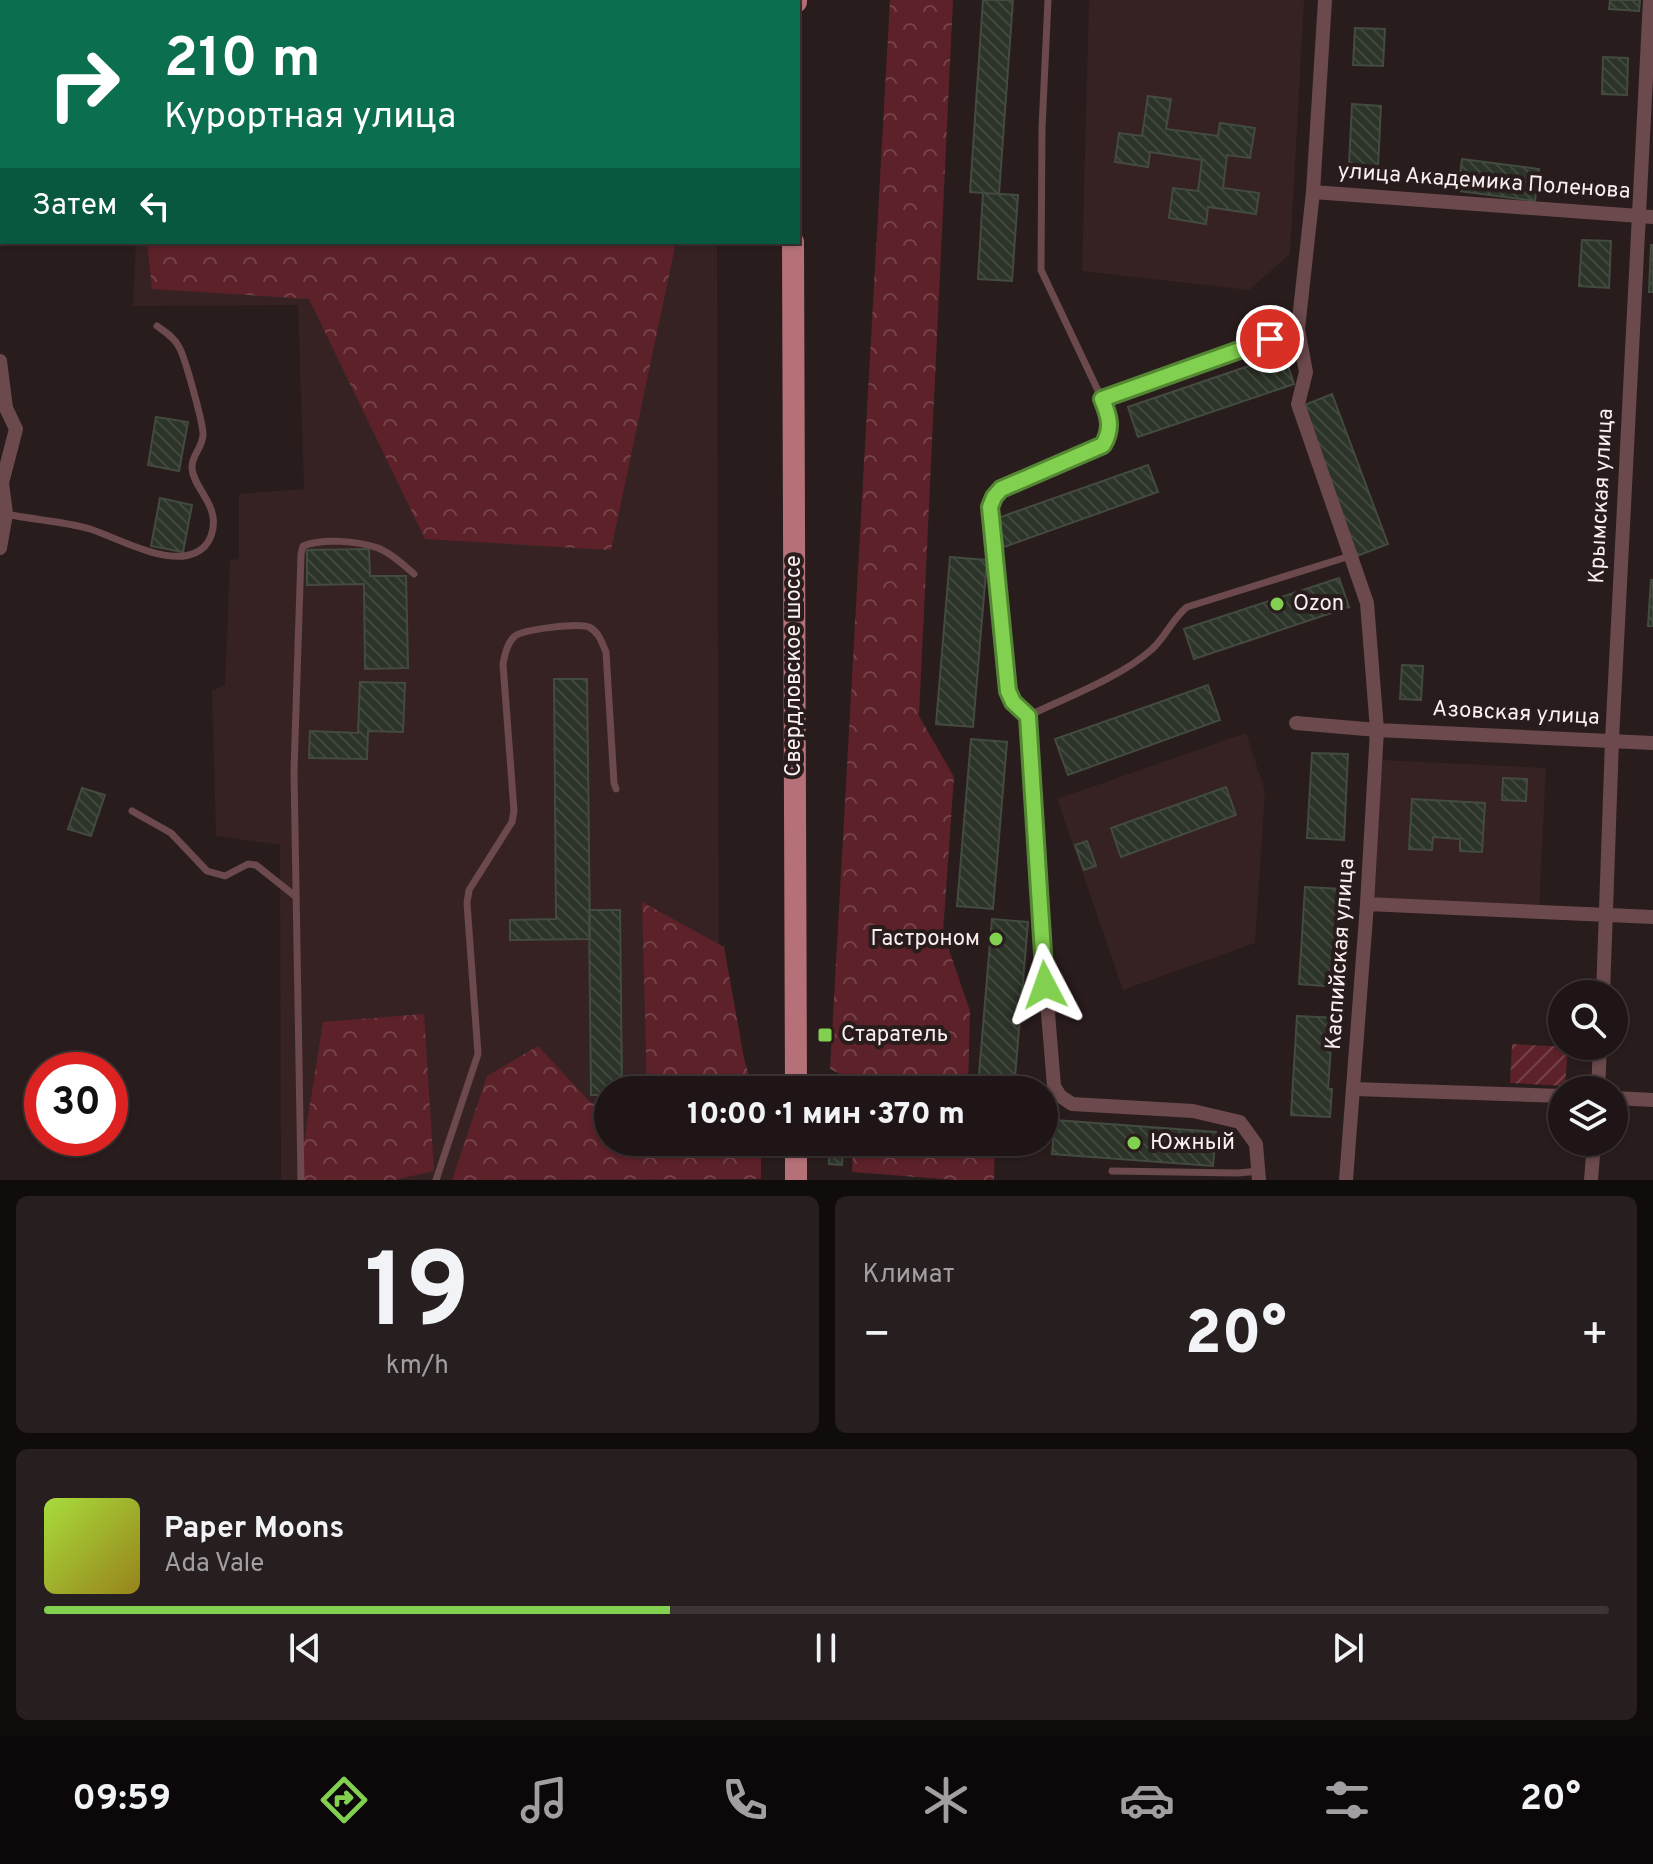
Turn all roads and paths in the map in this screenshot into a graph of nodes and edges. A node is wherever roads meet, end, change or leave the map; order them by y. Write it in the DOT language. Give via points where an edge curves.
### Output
graph roads {
  1 [pos="1048,0"];
  2 [pos="1325,0"];
  3 [pos="1650,0"];
  4 [pos="1313,192"];
  5 [pos="1646,216"];
  6 [pos="793,244"];
  7 [pos="157,326"];
  8 [pos="1298,329"];
  9 [pos="0,361"];
  10 [pos="1102,399"];
  11 [pos="6,514"];
  12 [pos="0,548"];
  13 [pos="1350,556"];
  14 [pos="414,574"];
  15 [pos="1028,716"];
  16 [pos="1296,723"];
  17 [pos="1377,730"];
  18 [pos="1612,740"];
  19 [pos="1653,743"];
  20 [pos="616,789"];
  21 [pos="132,811"];
  22 [pos="295,896"];
  23 [pos="1367,904"];
  24 [pos="1607,915"];
  25 [pos="1653,917"];
  26 [pos="1604,980"];
  27 [pos="796,1076"];
  28 [pos="1354,1089"];
  29 [pos="1548,1096"];
  30 [pos="1628,1099"];
  31 [pos="1653,1100"];
  32 [pos="796,1156"];
  33 [pos="1593,1156"];
  34 [pos="1112,1171"];
  35 [pos="1259,1176"];
  36 [pos="301,1180"];
  37 [pos="436,1180"];
  38 [pos="796,1180"];
  39 [pos="1346,1180"];
  40 [pos="1591,1180"];
  1 -- 10 [label="lane" via="1041,270"];
  2 -- 4 [label="street, Каспийская улица"];
  3 -- 5 [label="street, Крымская улица"];
  4 -- 5 [label="street, улица Академика Поленова"];
  4 -- 8 [label="street, Каспийская улица"];
  5 -- 18 [label="street, Крымская улица"];
  6 -- 27 [label="main road, Свердловское шоссе"];
  7 -- 11 [label="lane" via="180,348 202,422 204,437 191,471 212,513 207,546 195,554 165,554 90,529"];
  8 -- 10 [label="street"];
  8 -- 13 [label="street, Каспийская улица" via="1306,372 1300,414"];
  9 -- 11 [label="street" via="6,408 16,429 2,483"];
  10 -- 15 [label="street" via="1110,418 1103,445 1001,489 990,507 1008,691"];
  11 -- 12 [label="street"];
  13 -- 15 [label="lane" via="1187,607 1148,653"];
  13 -- 17 [label="street, Каспийская улица" via="1367,603"];
  14 -- 22 [label="lane" via="366,545 303,546"];
  15 -- 35 [label="street" via="1054,1086 1072,1104 1193,1111 1240,1122 1256,1144"];
  16 -- 17 [label="street, Азовская улица"];
  17 -- 18 [label="street, Азовская улица"];
  17 -- 23 [label="street, Каспийская улица"];
  18 -- 19 [label="street, Азовская улица"];
  18 -- 24 [label="street, Крымская улица"];
  20 -- 37 [label="lane" via="606,652 599,635 580,625 524,631 513,638 503,664 512,822 469,890 467,903 478,1054"];
  21 -- 22 [label="lane" via="171,833 207,871 225,876 256,865"];
  22 -- 36 [label="lane"];
  23 -- 24 [label="street"];
  23 -- 28 [label="street, Каспийская улица"];
  24 -- 25 [label="street"];
  24 -- 26 [label="street, Крымская улица"];
  28 -- 29 [label="street"];
  28 -- 39 [label="street, Каспийская улица"];
  30 -- 31 [label="street"];
  32 -- 38 [label="main road"];
  33 -- 40 [label="street"];
  34 -- 35 [label="lane"];
}
